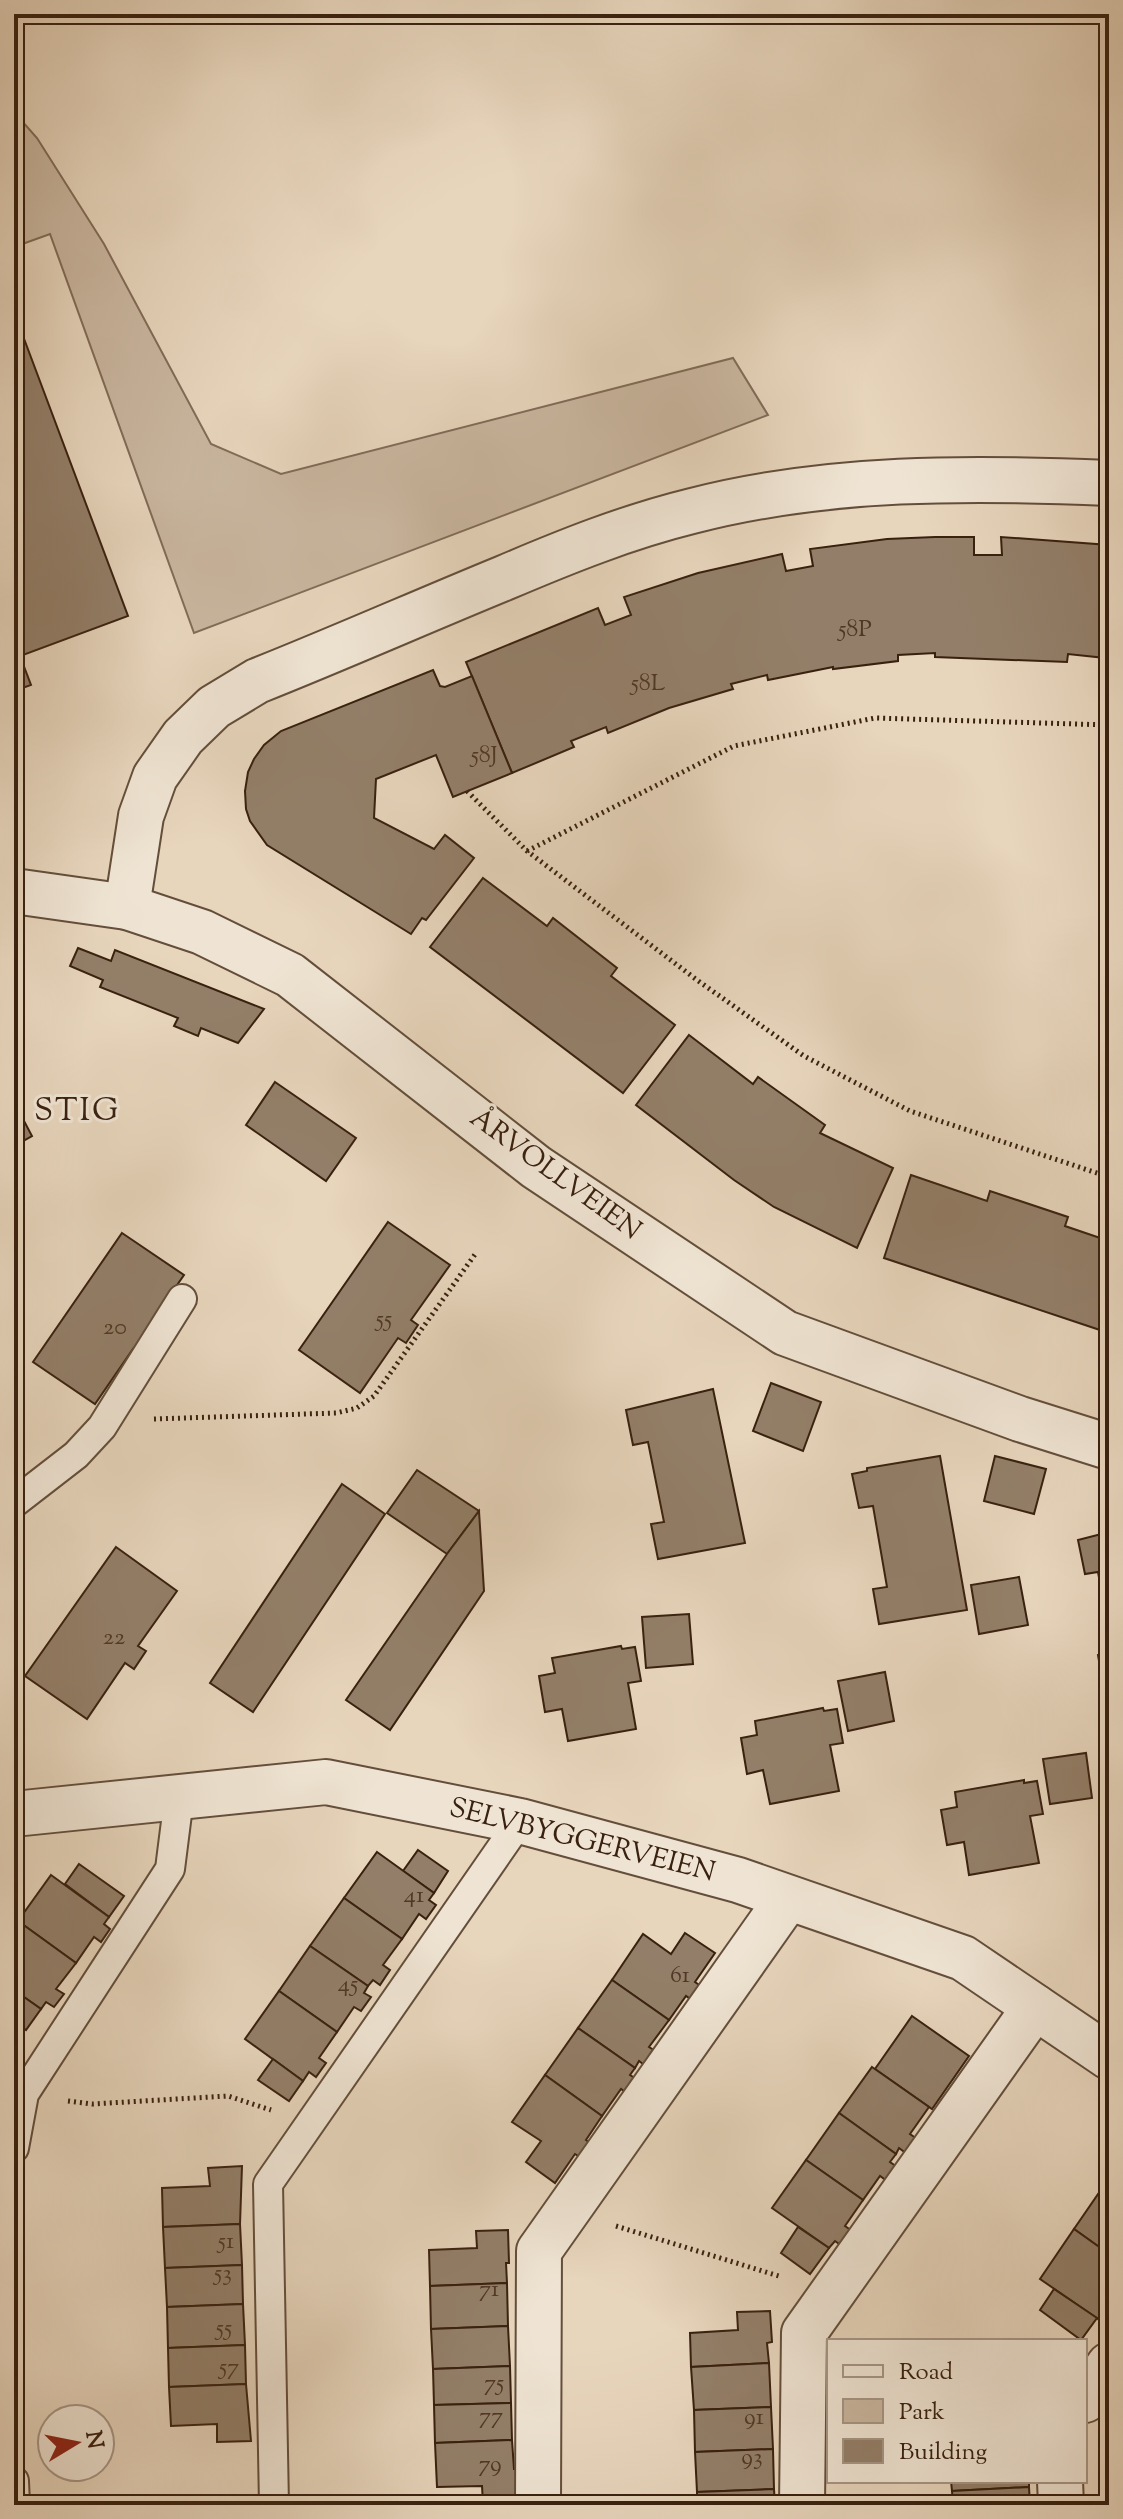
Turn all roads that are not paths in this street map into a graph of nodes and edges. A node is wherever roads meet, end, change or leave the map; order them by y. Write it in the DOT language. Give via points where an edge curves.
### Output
graph roads {
  1 [pos="1109,483"];
  2 [pos="14,891"];
  3 [pos="127,907"];
  4 [pos="182,1299"];
  5 [pos="1109,1447"];
  6 [pos="14,1503"];
  7 [pos="179,1798"];
  8 [pos="14,1814"];
  9 [pos="520,1821"];
  10 [pos="788,1898"];
  11 [pos="1035,2007"];
  12 [pos="1109,2057"];
  13 [pos="19,2094"];
  14 [pos="14,2148"];
  15 [pos="1109,2365"];
  16 [pos="1087,2397"];
  17 [pos="14,2481"];
  18 [pos="1060,2483"];
  19 [pos="15,2505"];
  20 [pos="274,2505"];
  21 [pos="538,2505"];
  22 [pos="802,2505"];
  23 [pos="1061,2505"];
  1 -- 3 [label="street" via="904,481 804,490 693,510 590,542 257,681 214,707 183,737 155,777 141,816"];
  2 -- 3 [label="street, ÅRVOLLVEIEN"];
  3 -- 5 [label="street, ÅRVOLLVEIEN" via="202,932 290,975 536,1167 785,1333"];
  4 -- 6 [label="lane" via="102,1427 76,1455"];
  7 -- 8 [label="street, SELVBYGGERVEIEN"];
  7 -- 9 [label="street, SELVBYGGERVEIEN" via="326,1782"];
  7 -- 13 [label="lane" via="170,1869"];
  9 -- 10 [label="street, SELVBYGGERVEIEN"];
  9 -- 20 [label="lane" via="268,2184"];
  10 -- 11 [label="street, SELVBYGGERVEIEN" via="963,1958"];
  10 -- 21 [label="street" via="539,2251"];
  11 -- 12 [label="street, SELVBYGGERVEIEN"];
  11 -- 22 [label="street" via="804,2333"];
  13 -- 14 [label="lane"];
  15 -- 16 [label="street"];
  17 -- 19 [label="lane"];
  18 -- 23 [label="street"];
}
